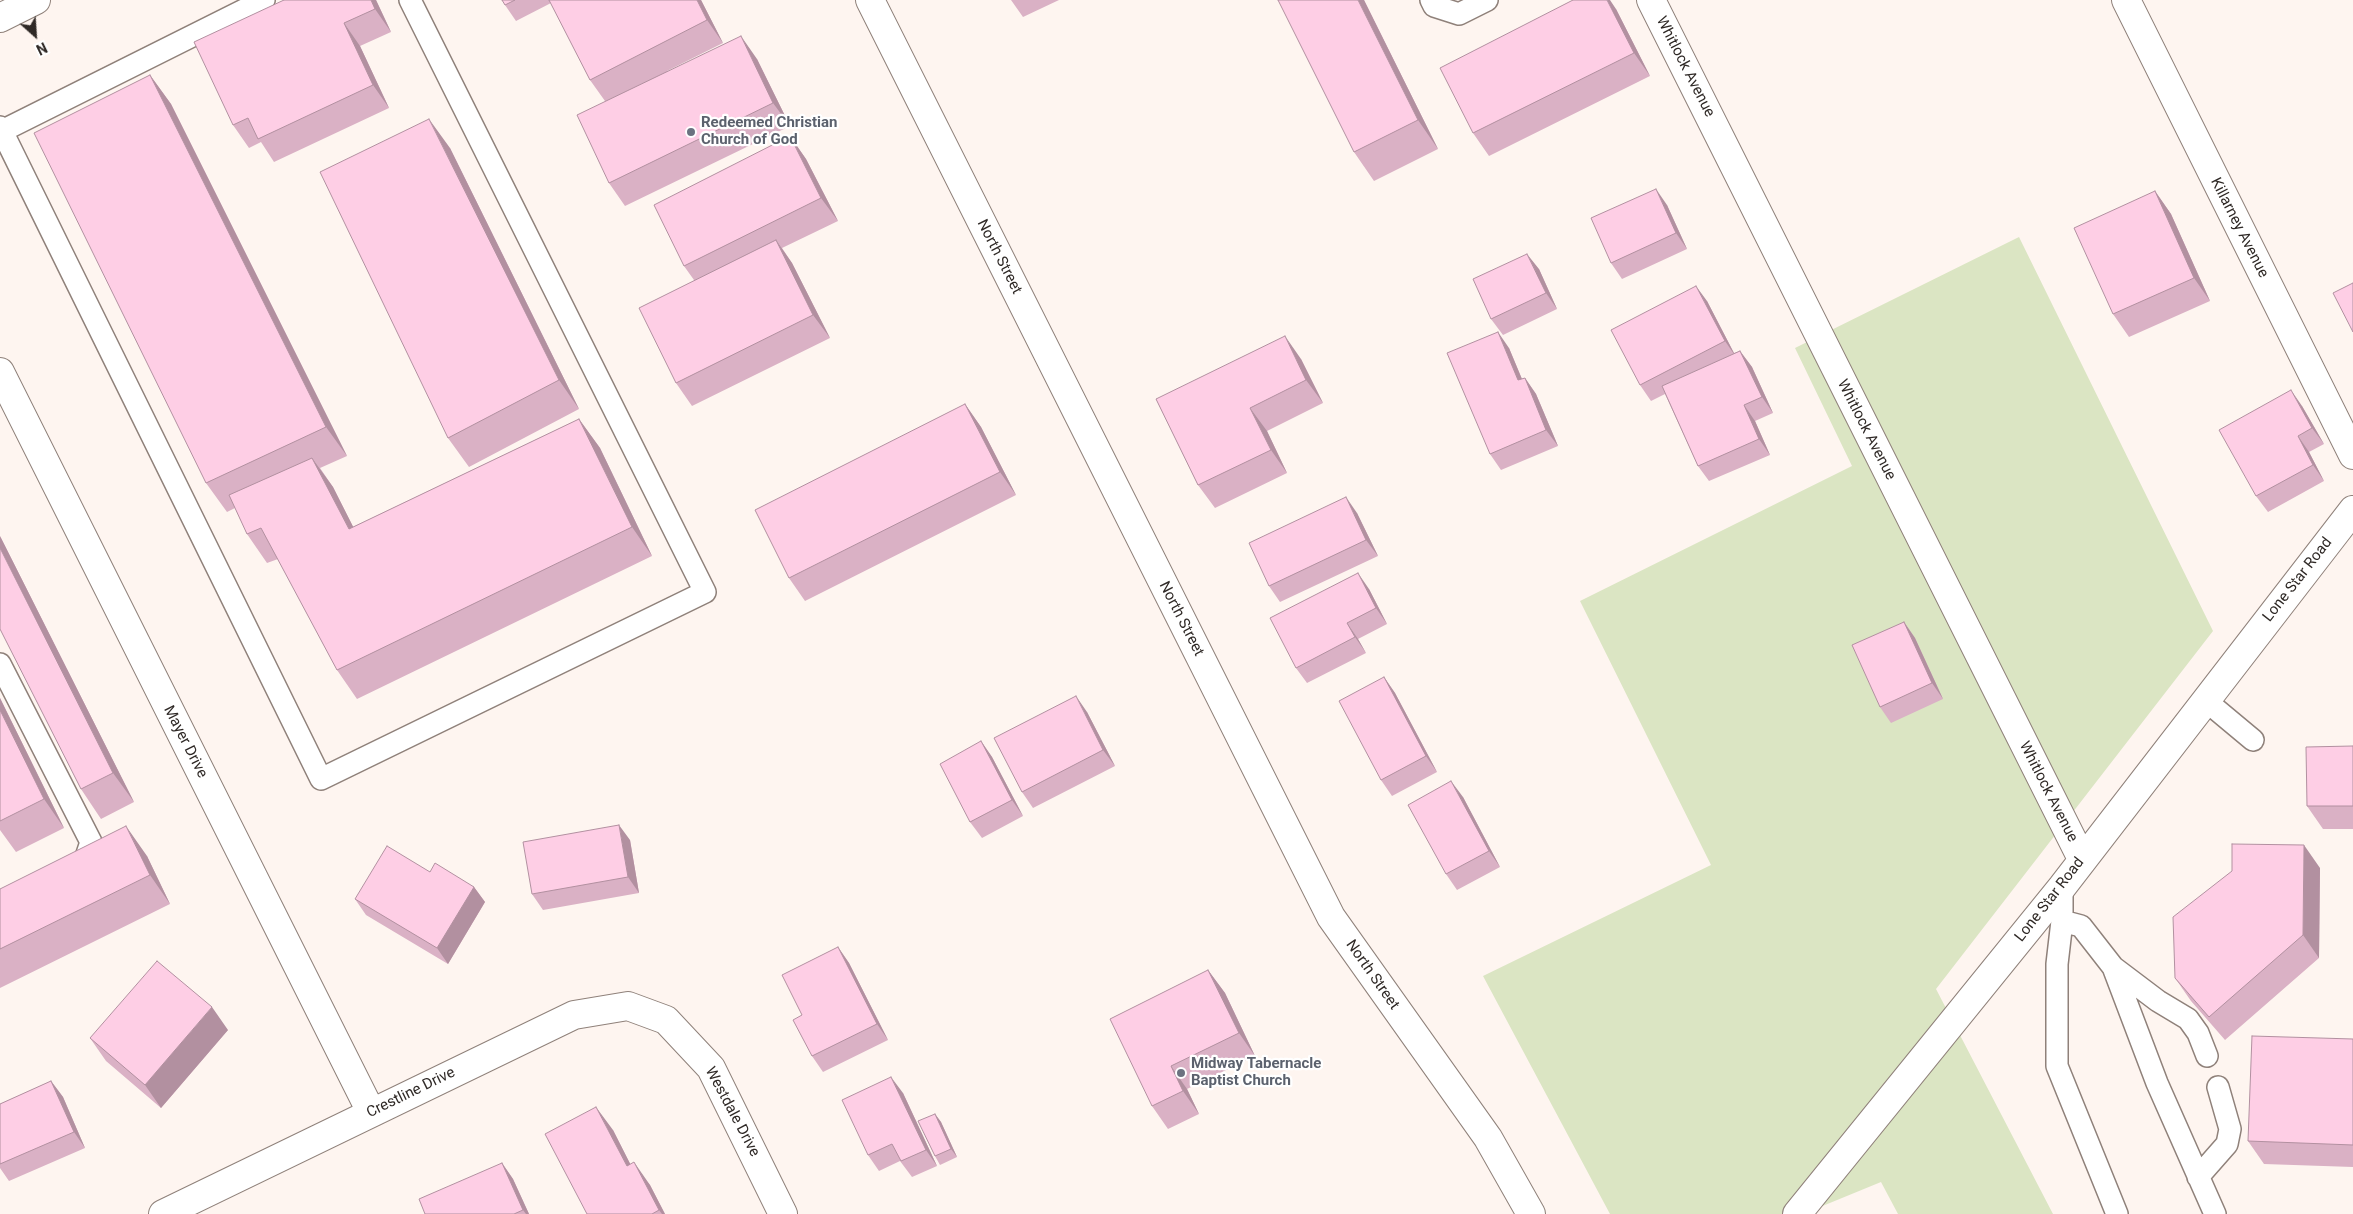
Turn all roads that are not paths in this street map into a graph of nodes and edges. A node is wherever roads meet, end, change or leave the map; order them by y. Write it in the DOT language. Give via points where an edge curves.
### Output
graph roads {
  1 [pos="36,0"];
  2 [pos="264,0"];
  3 [pos="410,0"];
  4 [pos="870,0"];
  5 [pos="1431,0"];
  6 [pos="1487,0"];
  7 [pos="1651,0"];
  8 [pos="2126,0"];
  9 [pos="0,18"];
  10 [pos="1,129"];
  11 [pos="0,372"];
  12 [pos="2353,455"];
  13 [pos="2353,510"];
  14 [pos="0,664"];
  15 [pos="2205,700"];
  16 [pos="2254,740"];
  17 [pos="2082,859"];
  18 [pos="60,875"];
  19 [pos="2062,886"];
  20 [pos="2071,923"];
  21 [pos="2113,967"];
  22 [pos="666,1020"];
  23 [pos="2207,1056"];
  24 [pos="2218,1087"];
  25 [pos="371,1112"];
  26 [pos="2198,1177"];
  27 [pos="196,1207"];
  28 [pos="163,1214"];
  29 [pos="783,1214"];
  30 [pos="1531,1214"];
  31 [pos="1796,1214"];
  32 [pos="2117,1214"];
  33 [pos="2215,1214"];
  1 -- 9 [label="street"];
  2 -- 10 [label="lane"];
  3 -- 10 [label="lane" via="705,592 321,779"];
  4 -- 30 [label="street, North Street" via="1331,917 1488,1138"];
  5 -- 6 [label="lane" via="1434,6 1459,14"];
  7 -- 17 [label="street, Whitlock Avenue"];
  8 -- 12 [label="street, Killarney Avenue"];
  11 -- 25 [label="street, Mayer Drive"];
  13 -- 15 [label="street, Lone Star Road"];
  14 -- 18 [label="lane" via="91,842 85,860"];
  15 -- 16 [label="lane"];
  15 -- 17 [label="street, Lone Star Road"];
  17 -- 19 [label="street, Lone Star Road"];
  19 -- 20 [label="lane"];
  19 -- 31 [label="street, Lone Star Road"];
  20 -- 21 [label="lane"];
  20 -- 32 [label="lane" via="2057,964 2057,1066"];
  21 -- 23 [label="lane" via="2188,1019 2198,1033"];
  21 -- 26 [label="lane"];
  22 -- 25 [label="street, Crestline Drive" via="628,1006 574,1015"];
  22 -- 29 [label="street, Westdale Drive" via="711,1068"];
  24 -- 26 [label="lane" via="2230,1129 2227,1144"];
  25 -- 27 [label="street, Crestline Drive"];
  26 -- 33 [label="lane"];
  27 -- 28 [label="street, Crestline Drive"];
}
